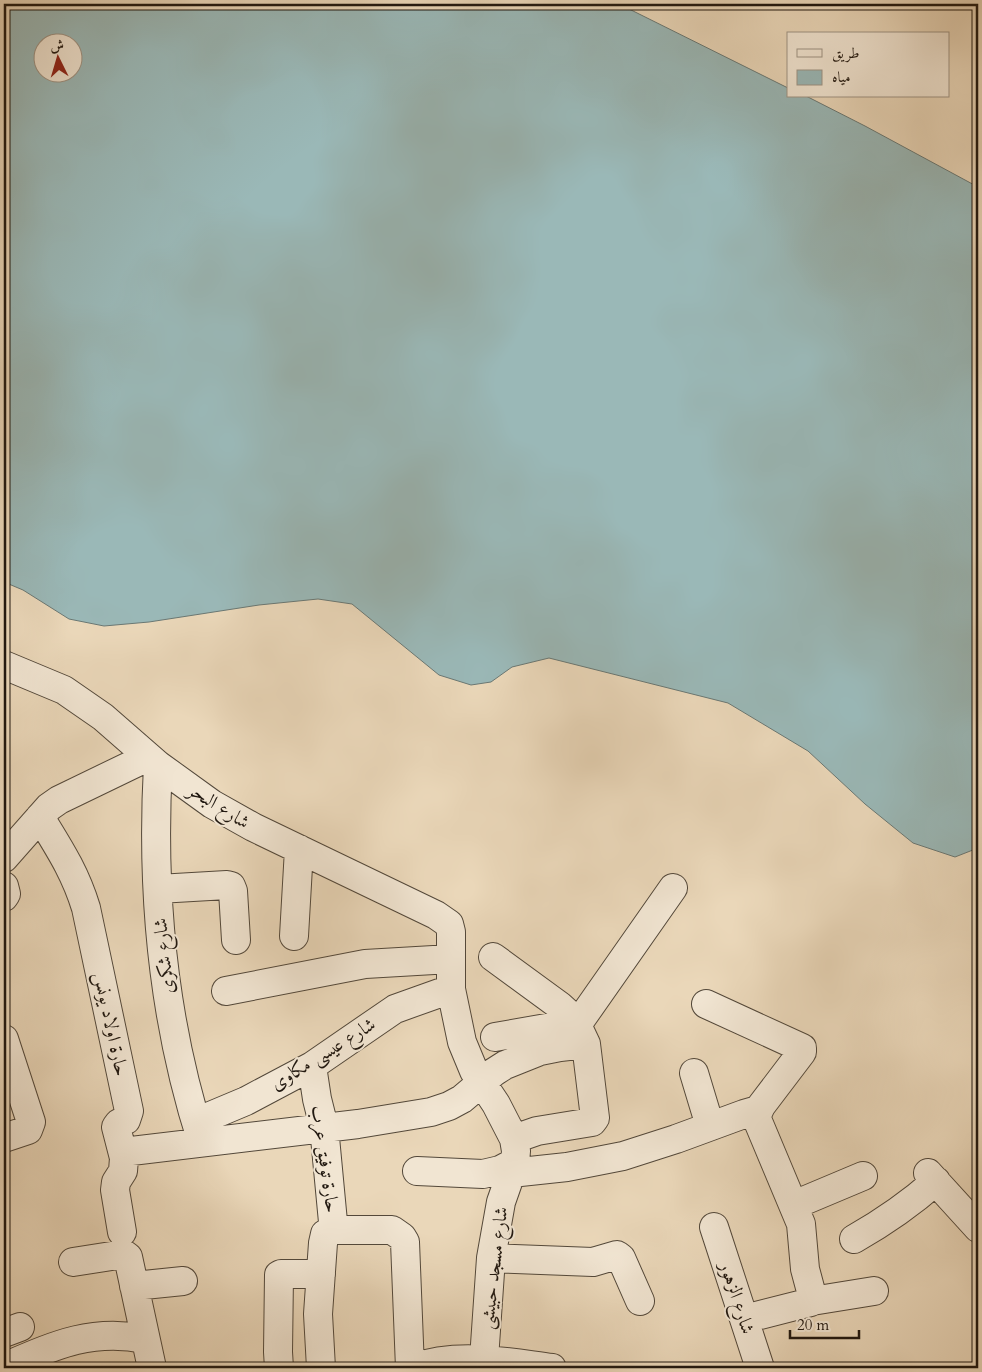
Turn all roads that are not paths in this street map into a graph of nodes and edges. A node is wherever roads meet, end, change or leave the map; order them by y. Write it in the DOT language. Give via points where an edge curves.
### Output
graph roads {
  1 [pos="4,665"];
  2 [pos="153,761"];
  3 [pos="40,817"];
  4 [pos="298,849"];
  5 [pos="4,858"];
  6 [pos="4,886"];
  7 [pos="673,888"];
  8 [pos="158,889"];
  9 [pos="4,897"];
  10 [pos="294,936"];
  11 [pos="236,940"];
  12 [pos="493,957"];
  13 [pos="451,959"];
  14 [pos="451,989"];
  15 [pos="226,991"];
  16 [pos="706,1004"];
  17 [pos="580,1031"];
  18 [pos="495,1037"];
  19 [pos="4,1039"];
  20 [pos="312,1066"];
  21 [pos="694,1073"];
  22 [pos="482,1082"];
  23 [pos="758,1110"];
  24 [pos="710,1126"];
  25 [pos="324,1127"];
  26 [pos="199,1132"];
  27 [pos="4,1138"];
  28 [pos="123,1152"];
  29 [pos="513,1158"];
  30 [pos="416,1171"];
  31 [pos="863,1176"];
  32 [pos="794,1205"];
  33 [pos="714,1227"];
  34 [pos="978,1228"];
  35 [pos="332,1230"];
  36 [pos="122,1232"];
  37 [pos="854,1238"];
  38 [pos="491,1258"];
  39 [pos="73,1262"];
  40 [pos="321,1274"];
  41 [pos="183,1281"];
  42 [pos="134,1286"];
  43 [pos="874,1291"];
  44 [pos="640,1301"];
  45 [pos="812,1301"];
  46 [pos="744,1319"];
  47 [pos="146,1339"];
  48 [pos="484,1359"];
  49 [pos="4,1368"];
  50 [pos="152,1368"];
  51 [pos="279,1368"];
  52 [pos="321,1368"];
  53 [pos="411,1368"];
  54 [pos="552,1368"];
  55 [pos="760,1368"];
  1 -- 2 [label="street, شارع البحر" via="64,690 103,717"];
  2 -- 3 [label="street" via="59,800"];
  2 -- 4 [label="street, شارع البحر" via="212,804"];
  2 -- 8 [label="street, شارع شكرى"];
  3 -- 5 [label="street"];
  3 -- 28 [label="street, حارة اولاد يونس" via="79,884 86,908 129,1111 126,1120 116,1126"];
  4 -- 10 [label="street"];
  4 -- 13 [label="street, شارع البحر" via="449,924 452,932"];
  6 -- 9 [label="street"];
  7 -- 17 [label="street"];
  8 -- 11 [label="street" via="231,886"];
  8 -- 26 [label="street, شارع شكرى" via="172,1024"];
  12 -- 17 [label="street" via="560,1006"];
  13 -- 14 [label="street"];
  13 -- 15 [label="street" via="365,964"];
  14 -- 20 [label="street, شارع عيسى مكاوى" via="395,1009"];
  14 -- 22 [label="street" via="467,1056"];
  16 -- 23 [label="street" via="802,1048"];
  17 -- 18 [label="street"];
  17 -- 22 [label="street" via="560,1046 505,1065"];
  17 -- 29 [label="street" via="594,1121 537,1131"];
  19 -- 27 [label="street" via="31,1122 28,1130"];
  20 -- 25 [label="street, حارة توفيق عرب"];
  20 -- 26 [label="street, شارع عيسى مكاوى" via="246,1101"];
  21 -- 24 [label="street"];
  22 -- 25 [label="street" via="462,1099 431,1112"];
  22 -- 29 [label="street" via="496,1104"];
  23 -- 24 [label="street"];
  23 -- 32 [label="street" via="758,1124"];
  24 -- 29 [label="street" via="622,1156 567,1168"];
  25 -- 26 [label="street"];
  25 -- 35 [label="street, حارة توفيق عرب" via="334,1222"];
  26 -- 28 [label="street"];
  28 -- 36 [label="street, حارة اولاد يونس" via="123,1170 115,1190"];
  29 -- 30 [label="street" via="500,1170 483,1174"];
  29 -- 38 [label="street, شارع مسجد حبيشى"];
  31 -- 32 [label="street"];
  32 -- 45 [label="street" via="801,1224"];
  33 -- 46 [label="street, شارع الزهور"];
  34 -- 37 [label="street" via="932,1177 911,1203"];
  35 -- 40 [label="street, حارة توفيق عرب" via="323,1238"];
  35 -- 53 [label="street" via="392,1230 405,1242"];
  38 -- 44 [label="street" via="593,1262 617,1255"];
  38 -- 48 [label="street, شارع مسجد حبيشى"];
  39 -- 42 [label="street" via="126,1254"];
  40 -- 51 [label="street" via="279,1275"];
  40 -- 52 [label="street, حارة توفيق عرب" via="318,1314"];
  41 -- 42 [label="street"];
  42 -- 47 [label="street"];
  43 -- 45 [label="street"];
  45 -- 46 [label="street"];
  46 -- 55 [label="street, شارع الزهور"];
  47 -- 49 [label="street" via="109,1334 86,1337"];
  47 -- 50 [label="street"];
  48 -- 53 [label="street" via="436,1361"];
  48 -- 54 [label="street"];
}
